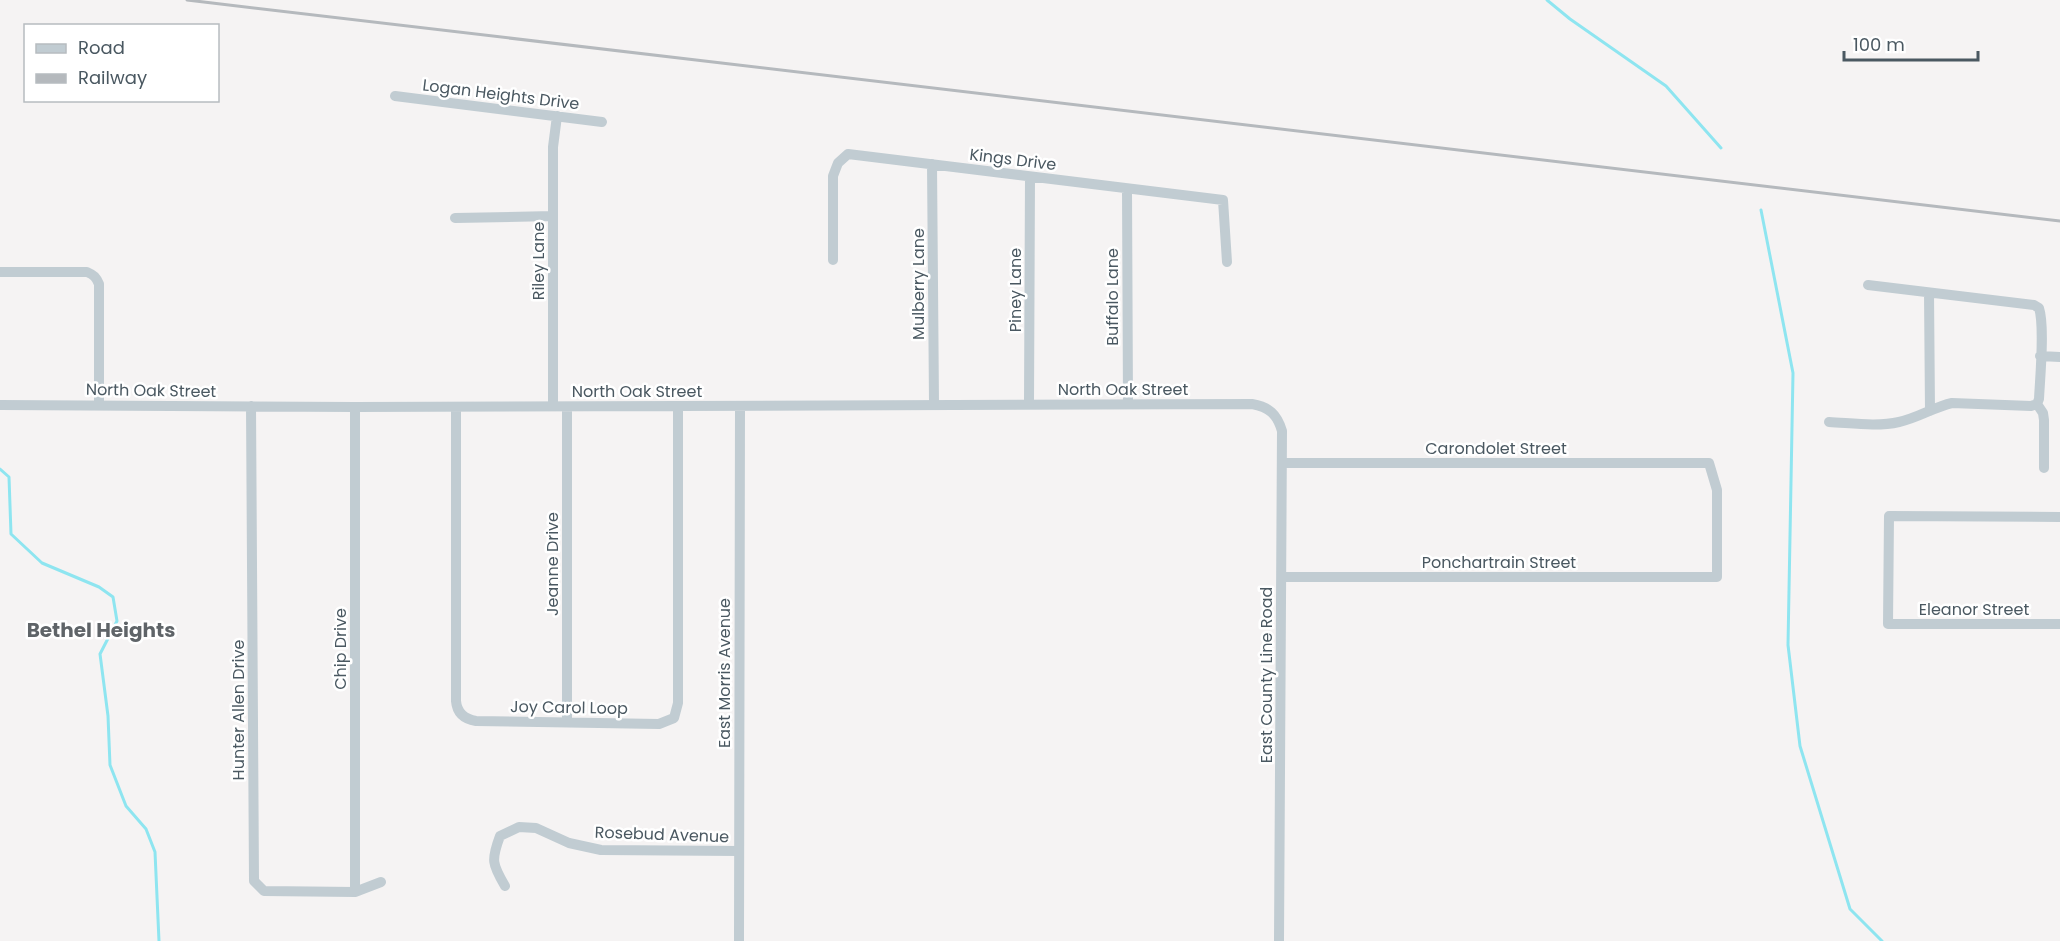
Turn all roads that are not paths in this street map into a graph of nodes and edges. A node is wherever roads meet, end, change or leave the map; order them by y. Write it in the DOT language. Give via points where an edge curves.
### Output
graph roads {
  1 [pos="395,96"];
  2 [pos="557,116"];
  3 [pos="602,122"];
  4 [pos="932,164"];
  5 [pos="1030,177"];
  6 [pos="1127,189"];
  7 [pos="553,216"];
  8 [pos="455,218"];
  9 [pos="833,260"];
  10 [pos="1227,262"];
  11 [pos="0,272"];
  12 [pos="1868,285"];
  13 [pos="1929,293"];
  14 [pos="2040,357"];
  15 [pos="2060,357"];
  16 [pos="99,404"];
  17 [pos="934,404"];
  18 [pos="1029,404"];
  19 [pos="1128,404"];
  20 [pos="2037,404"];
  21 [pos="0,405"];
  22 [pos="252,406"];
  23 [pos="553,406"];
  24 [pos="567,406"];
  25 [pos="678,406"];
  26 [pos="740,406"];
  27 [pos="355,407"];
  28 [pos="456,407"];
  29 [pos="1272,411"];
  30 [pos="1930,411"];
  31 [pos="1829,422"];
  32 [pos="1282,463"];
  33 [pos="2044,468"];
  34 [pos="2060,517"];
  35 [pos="1282,577"];
  36 [pos="1717,577"];
  37 [pos="2060,624"];
  38 [pos="567,722"];
  39 [pos="739,851"];
  40 [pos="381,882"];
  41 [pos="505,886"];
  42 [pos="355,892"];
  43 [pos="739,941"];
  44 [pos="1279,941"];
  1 -- 2 [label="street, Logan Heights Drive"];
  2 -- 3 [label="street, Logan Heights Drive"];
  2 -- 7 [label="street, Riley Lane"];
  4 -- 5 [label="street, Kings Drive"];
  4 -- 9 [label="street, Kings Drive" via="848,154 838,163 833,176"];
  4 -- 17 [label="street, Mulberry Lane"];
  5 -- 6 [label="street, Kings Drive"];
  5 -- 18 [label="street, Piney Lane"];
  6 -- 10 [label="street, Kings Drive" via="1224,200"];
  6 -- 19 [label="street, Buffalo Lane"];
  7 -- 8 [label="street"];
  7 -- 23 [label="street, Riley Lane"];
  11 -- 16 [label="street" via="87,272 97,279"];
  12 -- 13 [label="street"];
  13 -- 14 [label="street" via="2037,306"];
  13 -- 30 [label="street"];
  14 -- 15 [label="street"];
  14 -- 20 [label="street"];
  16 -- 21 [label="street, North Oak Street"];
  16 -- 22 [label="street, North Oak Street"];
  17 -- 18 [label="street, North Oak Street"];
  17 -- 26 [label="street, North Oak Street"];
  18 -- 19 [label="street, North Oak Street"];
  19 -- 29 [label="street, North Oak Street" via="1252,404"];
  20 -- 30 [label="street" via="1952,403"];
  20 -- 33 [label="street" via="2044,420"];
  22 -- 27 [label="street, North Oak Street"];
  22 -- 42 [label="street, Hunter Allen Drive" via="254,881 264,891"];
  23 -- 24 [label="street, North Oak Street"];
  23 -- 28 [label="street, North Oak Street"];
  24 -- 25 [label="street, North Oak Street"];
  24 -- 38 [label="street, Jeanne Drive"];
  25 -- 26 [label="street, North Oak Street"];
  25 -- 38 [label="street, Joy Carol Loop" via="678,703 674,717 659,724"];
  26 -- 39 [label="street, East Morris Avenue"];
  27 -- 28 [label="street, North Oak Street"];
  27 -- 42 [label="street, Chip Drive"];
  28 -- 38 [label="street, Joy Carol Loop" via="457,707 464,717 476,721"];
  29 -- 32 [label="street, East County Line Road" via="1282,431"];
  30 -- 31 [label="street" via="1899,422"];
  32 -- 35 [label="street, East County Line Road"];
  32 -- 36 [label="street, Carondolet Street" via="1709,463 1717,490"];
  34 -- 37 [label="street, Eleanor Street" via="1889,516 1888,624"];
  35 -- 36 [label="street, Ponchartrain Street"];
  35 -- 44 [label="street, East County Line Road"];
  39 -- 41 [label="street, Rosebud Avenue" via="601,850 569,843 536,828 519,827 500,836 494,852 494,868"];
  39 -- 43 [label="street, East Morris Avenue"];
  40 -- 42 [label="street, Hunter Allen Drive"];
}
